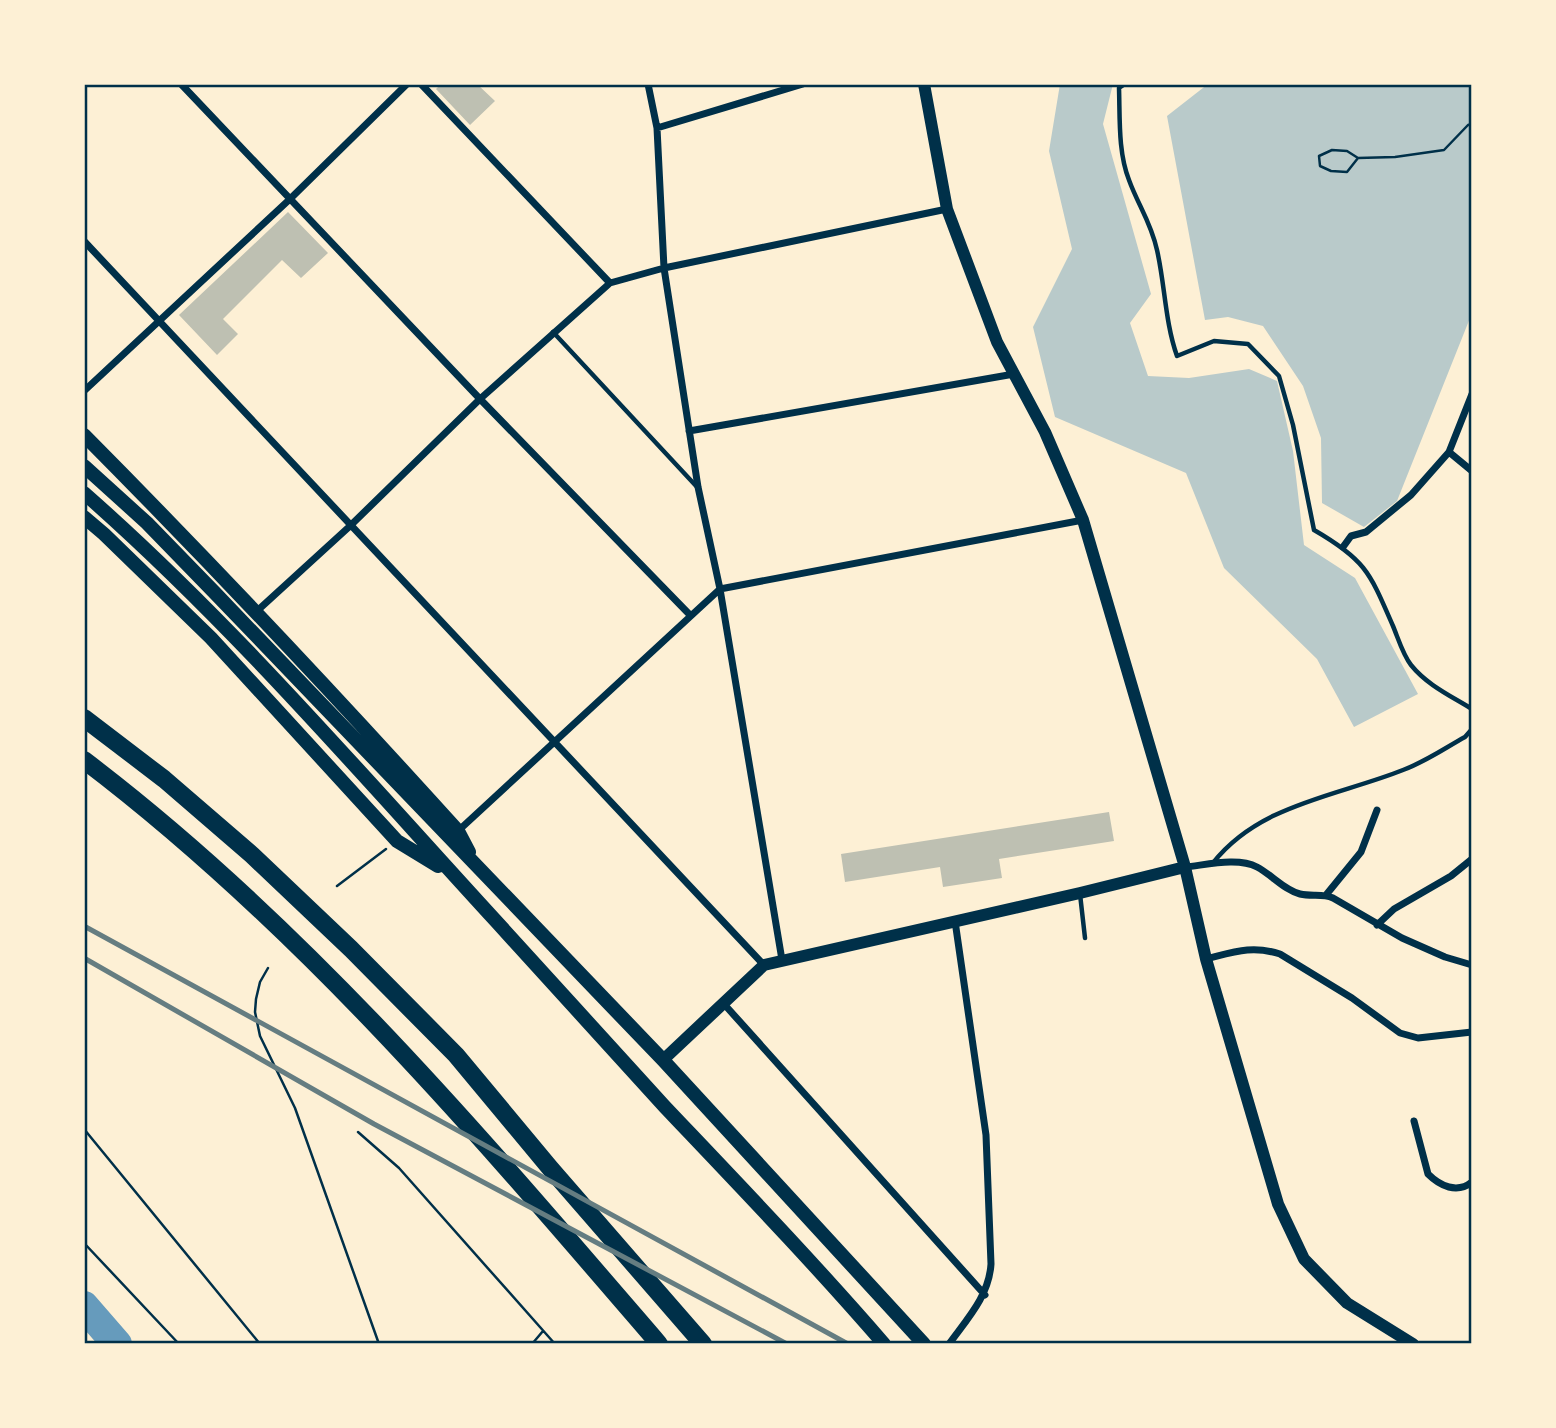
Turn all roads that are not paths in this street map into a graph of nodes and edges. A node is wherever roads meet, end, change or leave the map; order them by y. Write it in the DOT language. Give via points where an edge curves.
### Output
graph roads {
  1 [pos="181,84"];
  2 [pos="407,84"];
  3 [pos="421,84"];
  4 [pos="648,84"];
  5 [pos="803,84"];
  6 [pos="924,84"];
  7 [pos="1125,84"];
  8 [pos="657,128"];
  9 [pos="290,199"];
  10 [pos="947,209"];
  11 [pos="84,241"];
  12 [pos="664,268"];
  13 [pos="610,283"];
  14 [pos="159,322"];
  15 [pos="553,332"];
  16 [pos="1014,374"];
  17 [pos="84,391"];
  18 [pos="1472,394"];
  19 [pos="480,399"];
  20 [pos="689,431"];
  21 [pos="84,435"];
  22 [pos="1449,452"];
  23 [pos="84,466"];
  24 [pos="1472,471"];
  25 [pos="698,487"];
  26 [pos="84,493"];
  27 [pos="84,517"];
  28 [pos="1083,520"];
  29 [pos="350,526"];
  30 [pos="1343,547"];
  31 [pos="720,589"];
  32 [pos="256,612"];
  33 [pos="690,615"];
  34 [pos="1472,709"];
  35 [pos="84,718"];
  36 [pos="1472,729"];
  37 [pos="555,742"];
  38 [pos="84,760"];
  39 [pos="1377,810"];
  40 [pos="458,831"];
  41 [pos="1472,859"];
  42 [pos="1213,864"];
  43 [pos="475,866"];
  44 [pos="1185,867"];
  45 [pos="454,876"];
  46 [pos="1080,893"];
  47 [pos="1326,895"];
  48 [pos="955,922"];
  49 [pos="1377,925"];
  50 [pos="1086,937"];
  51 [pos="1206,959"];
  52 [pos="782,960"];
  53 [pos="764,965"];
  54 [pos="1472,965"];
  55 [pos="724,1004"];
  56 [pos="1472,1032"];
  57 [pos="663,1060"];
  58 [pos="1414,1121"];
  59 [pos="1472,1183"];
  60 [pos="985,1295"];
  61 [pos="659,1344"];
  62 [pos="703,1344"];
  63 [pos="884,1344"];
  64 [pos="924,1344"];
  65 [pos="949,1344"];
  66 [pos="1413,1344"];
  1 -- 9 [label="street"];
  2 -- 9 [label="street"];
  3 -- 13 [label="street"];
  4 -- 8 [label="street"];
  5 -- 8 [label="street"];
  6 -- 10 [label="street"];
  7 -- 30 [label="lane" via="1119,88 1120,134 1128,179 1149,221 1177,356 1214,341 1248,344 1279,376 1314,530"];
  8 -- 12 [label="street"];
  9 -- 14 [label="street"];
  9 -- 19 [label="street"];
  10 -- 12 [label="street"];
  10 -- 16 [label="street" via="997,342"];
  11 -- 14 [label="street"];
  12 -- 13 [label="street"];
  12 -- 20 [label="street"];
  13 -- 15 [label="street"];
  14 -- 17 [label="street"];
  14 -- 29 [label="street"];
  15 -- 19 [label="street"];
  15 -- 25 [label="lane"];
  16 -- 20 [label="street"];
  16 -- 28 [label="street"];
  18 -- 22 [label="street"];
  19 -- 29 [label="street"];
  19 -- 33 [label="street"];
  20 -- 25 [label="street"];
  21 -- 32 [label="main road"];
  22 -- 24 [label="street"];
  22 -- 30 [label="street" via="1411,495 1366,532 1351,536"];
  23 -- 43 [label="main road" via="147,523"];
  25 -- 31 [label="street"];
  26 -- 45 [label="main road" via="205,607"];
  27 -- 45 [label="main road" via="211,638 397,841"];
  28 -- 31 [label="street"];
  28 -- 44 [label="street"];
  29 -- 32 [label="street"];
  29 -- 37 [label="street"];
  30 -- 34 [label="lane" via="1372,578 1410,664 1434,686"];
  31 -- 33 [label="street"];
  31 -- 52 [label="street"];
  32 -- 40 [label="main road"];
  33 -- 37 [label="street"];
  35 -- 62 [label="highway" via="252,855 456,1055"];
  36 -- 42 [label="lane" via="1405,770 1297,804 1240,835"];
  37 -- 40 [label="street"];
  37 -- 53 [label="street"];
  38 -- 61 [label="highway" via="216,867 329,975 506,1166"];
  39 -- 47 [label="street" via="1361,852"];
  40 -- 43 [label="main road"];
  41 -- 49 [label="street"];
  42 -- 44 [label="street"];
  42 -- 47 [label="street" via="1255,866 1300,894"];
  43 -- 57 [label="main road"];
  44 -- 46 [label="street"];
  44 -- 51 [label="street"];
  45 -- 63 [label="main road"];
  46 -- 48 [label="street"];
  46 -- 50 [label="lane"];
  47 -- 49 [label="street"];
  48 -- 52 [label="street"];
  48 -- 60 [label="street" via="986,1135 991,1264"];
  49 -- 54 [label="street"];
  51 -- 56 [label="street" via="1255,948 1271,951 1352,998 1400,1033 1418,1038"];
  51 -- 66 [label="street" via="1279,1204 1304,1259 1347,1303"];
  52 -- 53 [label="street"];
  53 -- 55 [label="street"];
  55 -- 57 [label="street"];
  55 -- 60 [label="street"];
  57 -- 64 [label="main road"];
  58 -- 59 [label="street" via="1433,1180 1452,1188"];
  60 -- 65 [label="street"];
}
